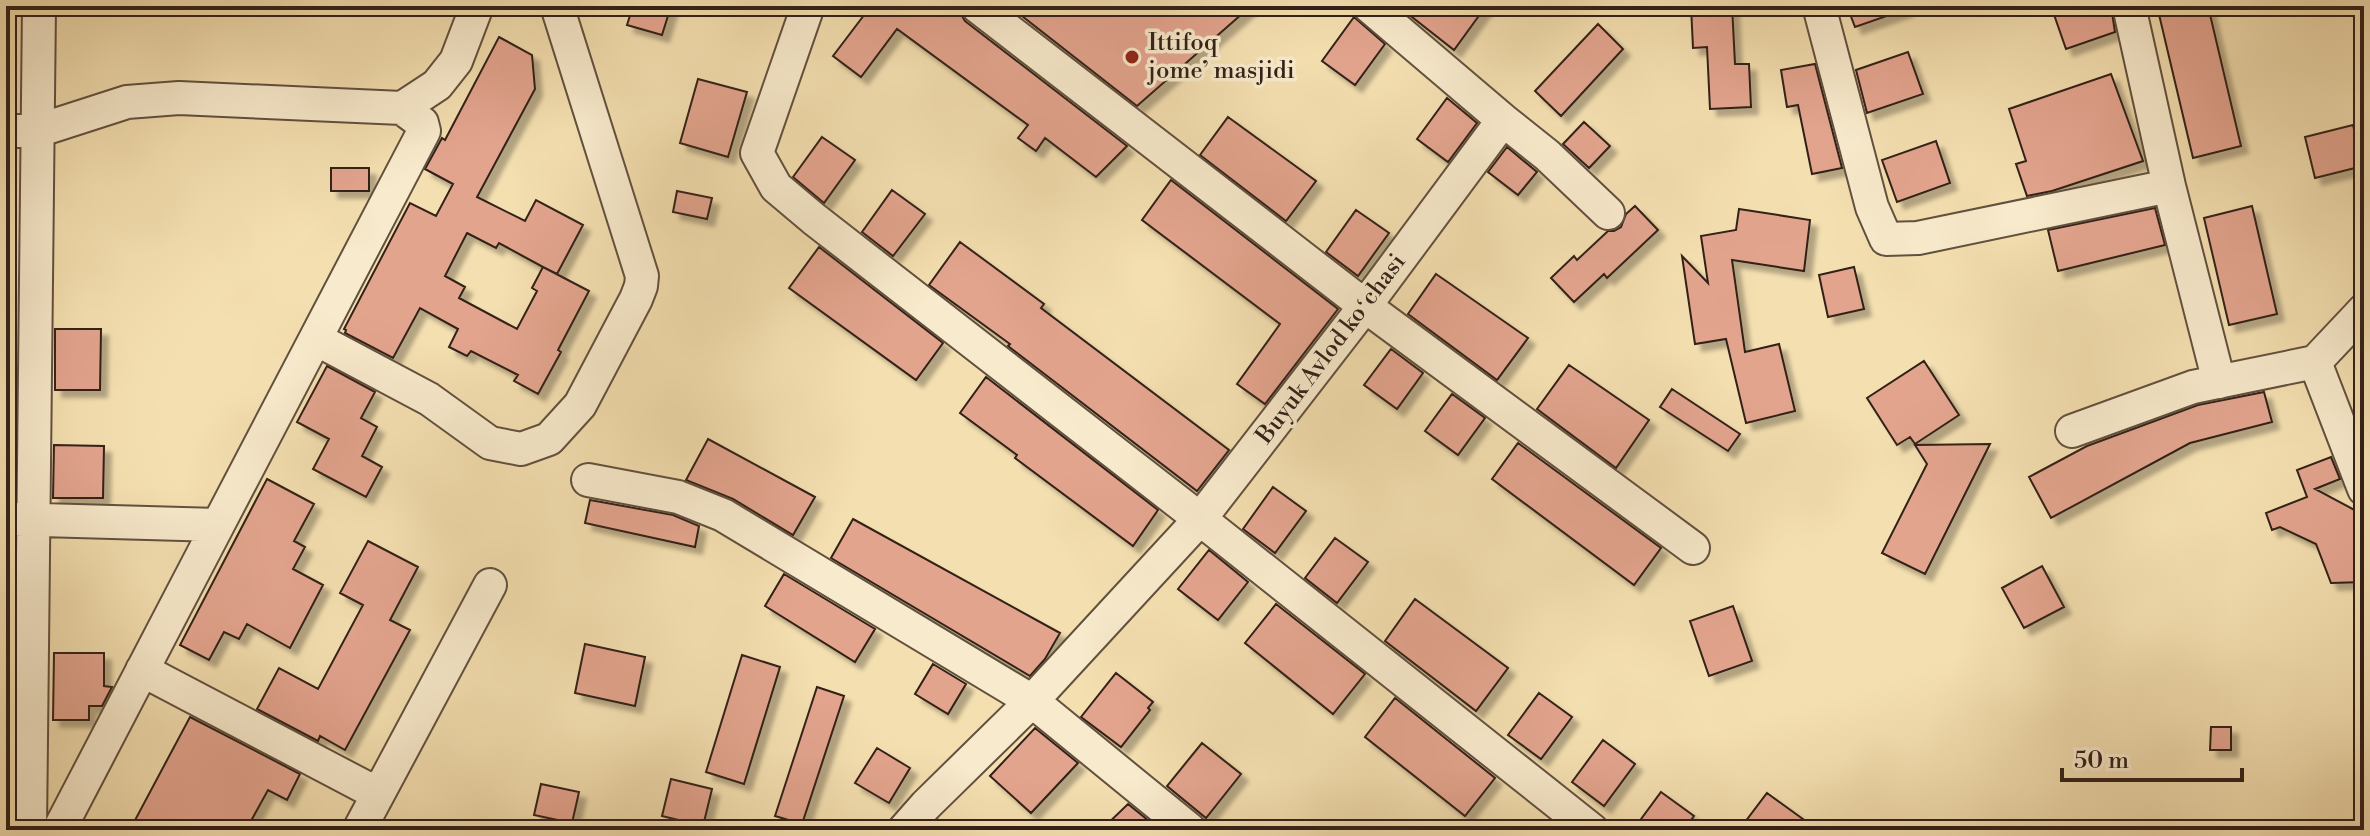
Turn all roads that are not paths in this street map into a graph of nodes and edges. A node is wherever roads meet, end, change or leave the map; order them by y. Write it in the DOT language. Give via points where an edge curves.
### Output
graph roads {
  1 [pos="39,6"];
  2 [pos="477,6"];
  3 [pos="557,6"];
  4 [pos="808,6"];
  5 [pos="977,6"];
  6 [pos="1369,6"];
  7 [pos="1819,6"];
  8 [pos="2129,6"];
  9 [pos="402,108"];
  10 [pos="1503,120"];
  11 [pos="22,131"];
  12 [pos="2169,186"];
  13 [pos="1608,213"];
  14 [pos="1365,306"];
  15 [pos="2364,310"];
  16 [pos="316,339"];
  17 [pos="2315,362"];
  18 [pos="2219,382"];
  19 [pos="2072,431"];
  20 [pos="588,480"];
  21 [pos="2364,489"];
  22 [pos="1200,519"];
  23 [pos="19,520"];
  24 [pos="218,525"];
  25 [pos="1693,548"];
  26 [pos="490,585"];
  27 [pos="142,670"];
  28 [pos="1032,701"];
  29 [pos="378,794"];
  30 [pos="30,830"];
  31 [pos="59,830"];
  32 [pos="359,830"];
  33 [pos="904,830"];
  34 [pos="1190,830"];
  35 [pos="1592,830"];
  1 -- 11 [label="street"];
  2 -- 9 [label="street" via="456,61 437,85"];
  3 -- 16 [label="street" via="642,276 636,299 580,405 549,439 521,449 490,443 429,399"];
  4 -- 22 [label="street" via="757,153 776,187"];
  5 -- 14 [label="street"];
  6 -- 10 [label="street"];
  7 -- 12 [label="street" via="1872,207 1886,239 1918,238"];
  8 -- 12 [label="street"];
  9 -- 11 [label="street" via="179,98 127,102"];
  9 -- 16 [label="street" via="422,123 421,141"];
  10 -- 13 [label="street"];
  10 -- 14 [label="street, Buyuk Avlod koʻchasi"];
  11 -- 23 [label="street"];
  12 -- 18 [label="street"];
  14 -- 22 [label="street, Buyuk Avlod koʻchasi"];
  14 -- 25 [label="street"];
  15 -- 17 [label="street"];
  16 -- 24 [label="street"];
  17 -- 18 [label="street"];
  17 -- 21 [label="street"];
  18 -- 19 [label="street"];
  20 -- 28 [label="street" via="678,497 723,515"];
  22 -- 28 [label="street, Buyuk Avlod koʻchasi"];
  22 -- 35 [label="street"];
  23 -- 24 [label="street"];
  23 -- 30 [label="street"];
  24 -- 27 [label="street"];
  26 -- 29 [label="street"];
  27 -- 29 [label="street"];
  27 -- 31 [label="street"];
  28 -- 33 [label="street, Buyuk Avlod koʻchasi"];
  28 -- 34 [label="street"];
  29 -- 32 [label="street"];
}
